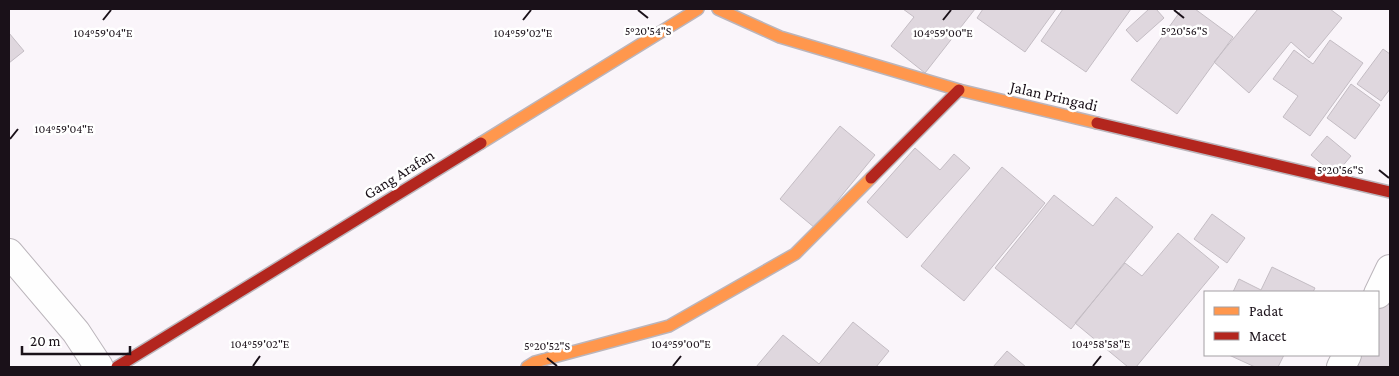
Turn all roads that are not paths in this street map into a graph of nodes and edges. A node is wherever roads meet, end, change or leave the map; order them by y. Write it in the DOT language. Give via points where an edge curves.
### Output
graph roads {
  1 [pos="698,9"];
  2 [pos="718,9"];
  3 [pos="959,90"];
  4 [pos="1390,192"];
  5 [pos="9,253"];
  6 [pos="1390,269"];
  7 [pos="1379,292"];
  8 [pos="99,367"];
  9 [pos="117,367"];
  10 [pos="527,367"];
  1 -- 9 [label="street, Gang Arafan"];
  2 -- 3 [label="street, Jalan Pringadi" via="780,37"];
  3 -- 4 [label="street, Jalan Pringadi"];
  3 -- 10 [label="street" via="795,254 669,326 604,342"];
  5 -- 8 [label="street" via="76,332"];
  6 -- 7 [label="street"];
}
